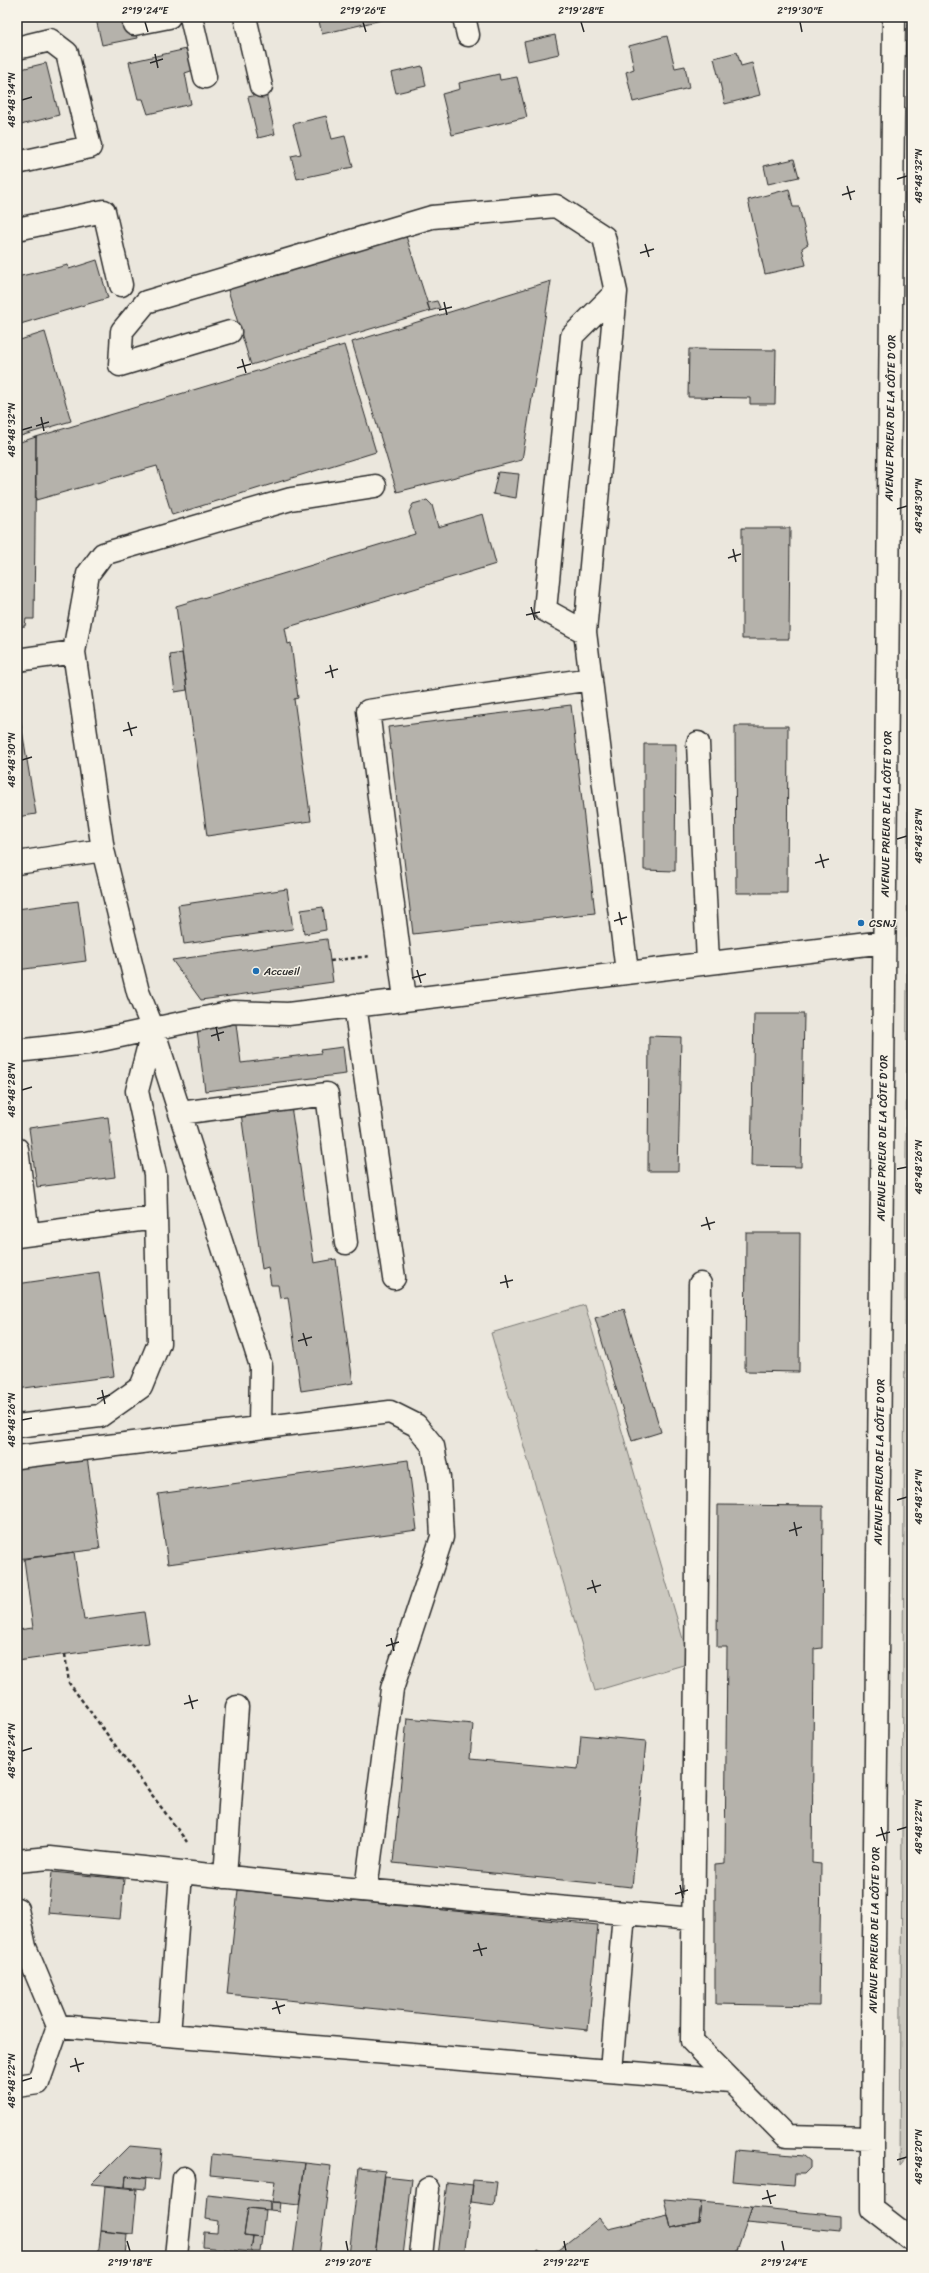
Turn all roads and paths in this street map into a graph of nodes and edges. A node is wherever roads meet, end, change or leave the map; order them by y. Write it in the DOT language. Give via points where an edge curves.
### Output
graph roads {
  1 [pos="169,17"];
  2 [pos="191,17"];
  3 [pos="245,17"];
  4 [pos="894,17"];
  5 [pos="134,24"];
  6 [pos="17,48"];
  7 [pos="205,77"];
  8 [pos="261,86"];
  9 [pos="17,163"];
  10 [pos="17,229"];
  11 [pos="121,285"];
  12 [pos="616,292"];
  13 [pos="230,332"];
  14 [pos="375,486"];
  15 [pos="585,632"];
  16 [pos="74,652"];
  17 [pos="17,660"];
  18 [pos="591,679"];
  19 [pos="698,743"];
  20 [pos="103,850"];
  21 [pos="17,863"];
  22 [pos="884,942"];
  23 [pos="708,963"];
  24 [pos="627,972"];
  25 [pos="405,999"];
  26 [pos="355,1005"];
  27 [pos="153,1029"];
  28 [pos="17,1051"];
  29 [pos="180,1113"];
  30 [pos="17,1149"];
  31 [pos="155,1218"];
  32 [pos="22,1235"];
  33 [pos="346,1243"];
  34 [pos="394,1278"];
  35 [pos="700,1284"];
  36 [pos="17,1426"];
  37 [pos="260,1426"];
  38 [pos="17,1457"];
  39 [pos="65,1654"];
  40 [pos="237,1707"];
  41 [pos="187,1843"];
  42 [pos="17,1861"];
  43 [pos="181,1873"];
  44 [pos="224,1877"];
  45 [pos="366,1890"];
  46 [pos="17,1909"];
  47 [pos="624,1913"];
  48 [pos="693,1919"];
  49 [pos="21,1948"];
  50 [pos="58,2026"];
  51 [pos="169,2035"];
  52 [pos="611,2071"];
  53 [pos="731,2081"];
  54 [pos="17,2086"];
  55 [pos="872,2138"];
  56 [pos="184,2178"];
  57 [pos="428,2189"];
  58 [pos="912,2240"];
  59 [pos="912,2250"];
  60 [pos="176,2256"];
  61 [pos="421,2256"];
  62 [pos="907,2256"];
  1 -- 5 [label="street"];
  2 -- 7 [label="street"];
  3 -- 8 [label="street"];
  4 -- 22 [label="street, AVENUE PRIEUR DE LA CÔTE D'OR"];
  6 -- 9 [label="street" via="50,40 67,52 90,147"];
  10 -- 11 [label="street" via="104,211"];
  12 -- 13 [label="street" via="604,237 556,206 432,217 146,302 122,331 120,365"];
  12 -- 15 [label="street"];
  12 -- 15 [label="street" via="572,336 545,610"];
  14 -- 16 [label="street" via="291,499 103,554 88,574"];
  15 -- 18 [label="street"];
  16 -- 17 [label="street"];
  16 -- 20 [label="street"];
  18 -- 24 [label="street"];
  18 -- 25 [label="street" via="368,711"];
  19 -- 23 [label="street"];
  20 -- 21 [label="street"];
  20 -- 27 [label="street" via="138,992"];
  22 -- 23 [label="street"];
  22 -- 55 [label="street, AVENUE PRIEUR DE LA CÔTE D'OR"];
  23 -- 24 [label="street"];
  24 -- 25 [label="street"];
  25 -- 26 [label="street"];
  26 -- 27 [label="street" via="288,1014 233,1012"];
  26 -- 34 [label="street"];
  27 -- 28 [label="street" via="87,1043"];
  27 -- 29 [label="street"];
  27 -- 31 [label="street" via="137,1092 155,1174"];
  29 -- 33 [label="street" via="327,1094"];
  29 -- 37 [label="street" via="261,1366"];
  30 -- 32 [label="street"];
  31 -- 32 [label="street"];
  31 -- 36 [label="street" via="159,1343 141,1386 100,1416"];
  35 -- 48 [label="street"];
  37 -- 38 [label="street"];
  37 -- 45 [label="street" via="390,1412 416,1425 433,1446 439,1478 442,1537 392,1689"];
  39 -- 41 [label="path" via="69,1683"];
  40 -- 44 [label="street"];
  42 -- 43 [label="street" via="49,1858"];
  43 -- 44 [label="street"];
  43 -- 51 [label="street"];
  44 -- 45 [label="street"];
  45 -- 47 [label="street"];
  46 -- 49 [label="street"];
  47 -- 48 [label="street"];
  47 -- 52 [label="street"];
  48 -- 53 [label="street" via="692,2041"];
  49 -- 50 [label="street"];
  50 -- 51 [label="street"];
  50 -- 54 [label="street" via="38,2083"];
  51 -- 52 [label="street"];
  52 -- 53 [label="street"];
  53 -- 55 [label="street" via="786,2136"];
  55 -- 58 [label="street, AVENUE PRIEUR DE LA CÔTE D'OR" via="872,2209"];
  56 -- 60 [label="street"];
  57 -- 61 [label="street"];
  59 -- 62 [label="street"];
}
